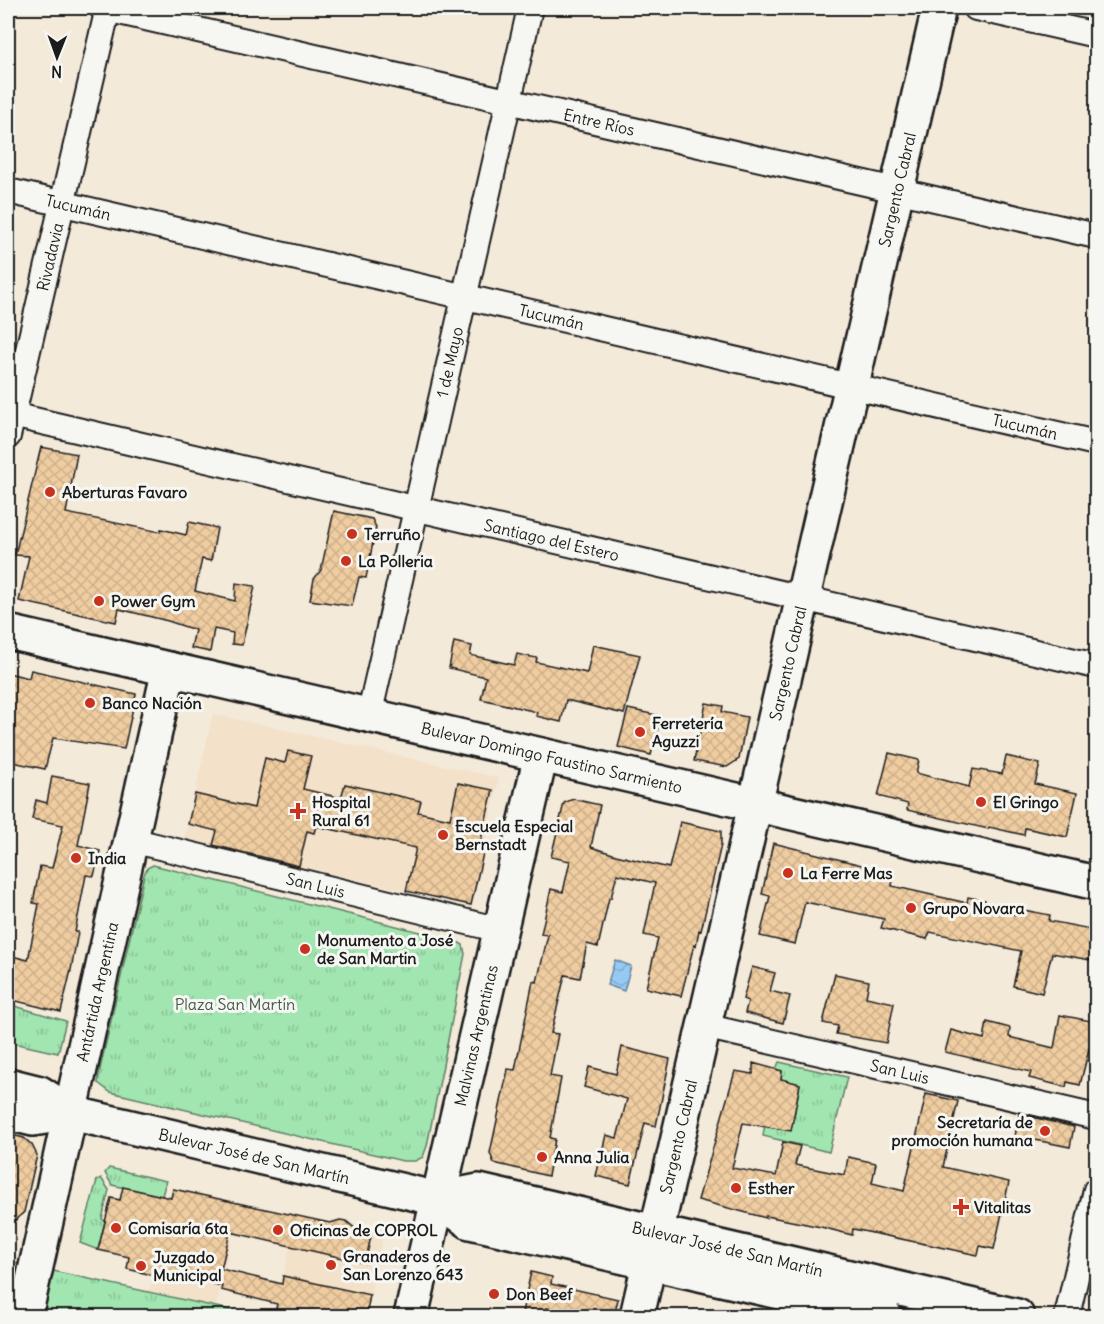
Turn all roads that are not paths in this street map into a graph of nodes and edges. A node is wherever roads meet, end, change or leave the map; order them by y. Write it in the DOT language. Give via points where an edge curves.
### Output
graph roads {
  1 [pos="106,8"];
  2 [pos="530,8"];
  3 [pos="939,8"];
  4 [pos="976,8"];
  5 [pos="1096,35"];
  6 [pos="509,101"];
  7 [pos="897,190"];
  8 [pos="8,191"];
  9 [pos="62,204"];
  10 [pos="1096,236"];
  11 [pos="464,297"];
  12 [pos="852,386"];
  13 [pos="9,422"];
  14 [pos="1096,443"];
  15 [pos="416,509"];
  16 [pos="803,598"];
  17 [pos="8,632"];
  18 [pos="1096,666"];
  19 [pos="169,669"];
  20 [pos="369,716"];
  21 [pos="541,755"];
  22 [pos="755,804"];
  23 [pos="131,840"];
  24 [pos="1096,883"];
  25 [pos="500,930"];
  26 [pos="704,1026"];
  27 [pos="8,1085"];
  28 [pos="8,1113"];
  29 [pos="71,1113"];
  30 [pos="1096,1117"];
  31 [pos="1096,1190"];
  32 [pos="438,1199"];
  33 [pos="653,1248"];
  34 [pos="25,1317"];
  35 [pos="411,1317"];
  36 [pos="637,1317"];
  37 [pos="885,1317"];
  38 [pos="1017,1317"];
  39 [pos="1067,1317"];
  1 -- 6 [label="street, Entre Ríos"];
  1 -- 9 [label="street, Rivadavia"];
  2 -- 6 [label="street, 1 de Mayo"];
  3 -- 7 [label="street, Sargento Cabral"];
  4 -- 5 [label="street"];
  6 -- 7 [label="street, Entre Ríos"];
  6 -- 11 [label="street, 1 de Mayo"];
  7 -- 10 [label="street, Entre Ríos"];
  7 -- 12 [label="street, Sargento Cabral"];
  8 -- 9 [label="street, Tucumán"];
  9 -- 11 [label="street, Tucumán"];
  9 -- 13 [label="street, Rivadavia"];
  11 -- 12 [label="street, Tucumán"];
  11 -- 15 [label="street, 1 de Mayo"];
  12 -- 14 [label="street, Tucumán"];
  12 -- 16 [label="street, Sargento Cabral"];
  13 -- 15 [label="street, Santiago del Estero"];
  15 -- 16 [label="street, Santiago del Estero"];
  15 -- 20 [label="street, 1 de Mayo"];
  16 -- 18 [label="street, Santiago del Estero"];
  16 -- 22 [label="street, Sargento Cabral"];
  17 -- 19 [label="street, Bulevar Domingo Faustino Sarmiento"];
  19 -- 20 [label="street, Bulevar Domingo Faustino Sarmiento"];
  19 -- 23 [label="street, Antártida Argentina"];
  20 -- 21 [label="street, Bulevar Domingo Faustino Sarmiento"];
  21 -- 22 [label="street, Bulevar Domingo Faustino Sarmiento"];
  21 -- 25 [label="street, Malvinas Argentinas"];
  22 -- 24 [label="street, Bulevar Domingo Faustino Sarmiento"];
  22 -- 26 [label="street, Sargento Cabral"];
  23 -- 25 [label="street, San Luis"];
  23 -- 29 [label="street, Antártida Argentina"];
  25 -- 32 [label="street, Malvinas Argentinas"];
  26 -- 30 [label="street, San Luis"];
  26 -- 33 [label="street, Sargento Cabral"];
  27 -- 29 [label="street, Bulevar José de San Martín" via="40,1092"];
  28 -- 29 [label="street, Bulevar José de San Martín" via="33,1119"];
  29 -- 32 [label="street, Bulevar José de San Martín"];
  29 -- 34 [label="street, Antártida Argentina"];
  31 -- 39 [label="street"];
  32 -- 33 [label="street, Bulevar José de San Martín" via="479,1191"];
  32 -- 35 [label="street, Malvinas Argentinas"];
  33 -- 36 [label="street, Sargento Cabral"];
  33 -- 37 [label="street, Bulevar José de San Martín"];
  33 -- 38 [label="street, Bulevar José de San Martín"];
}
